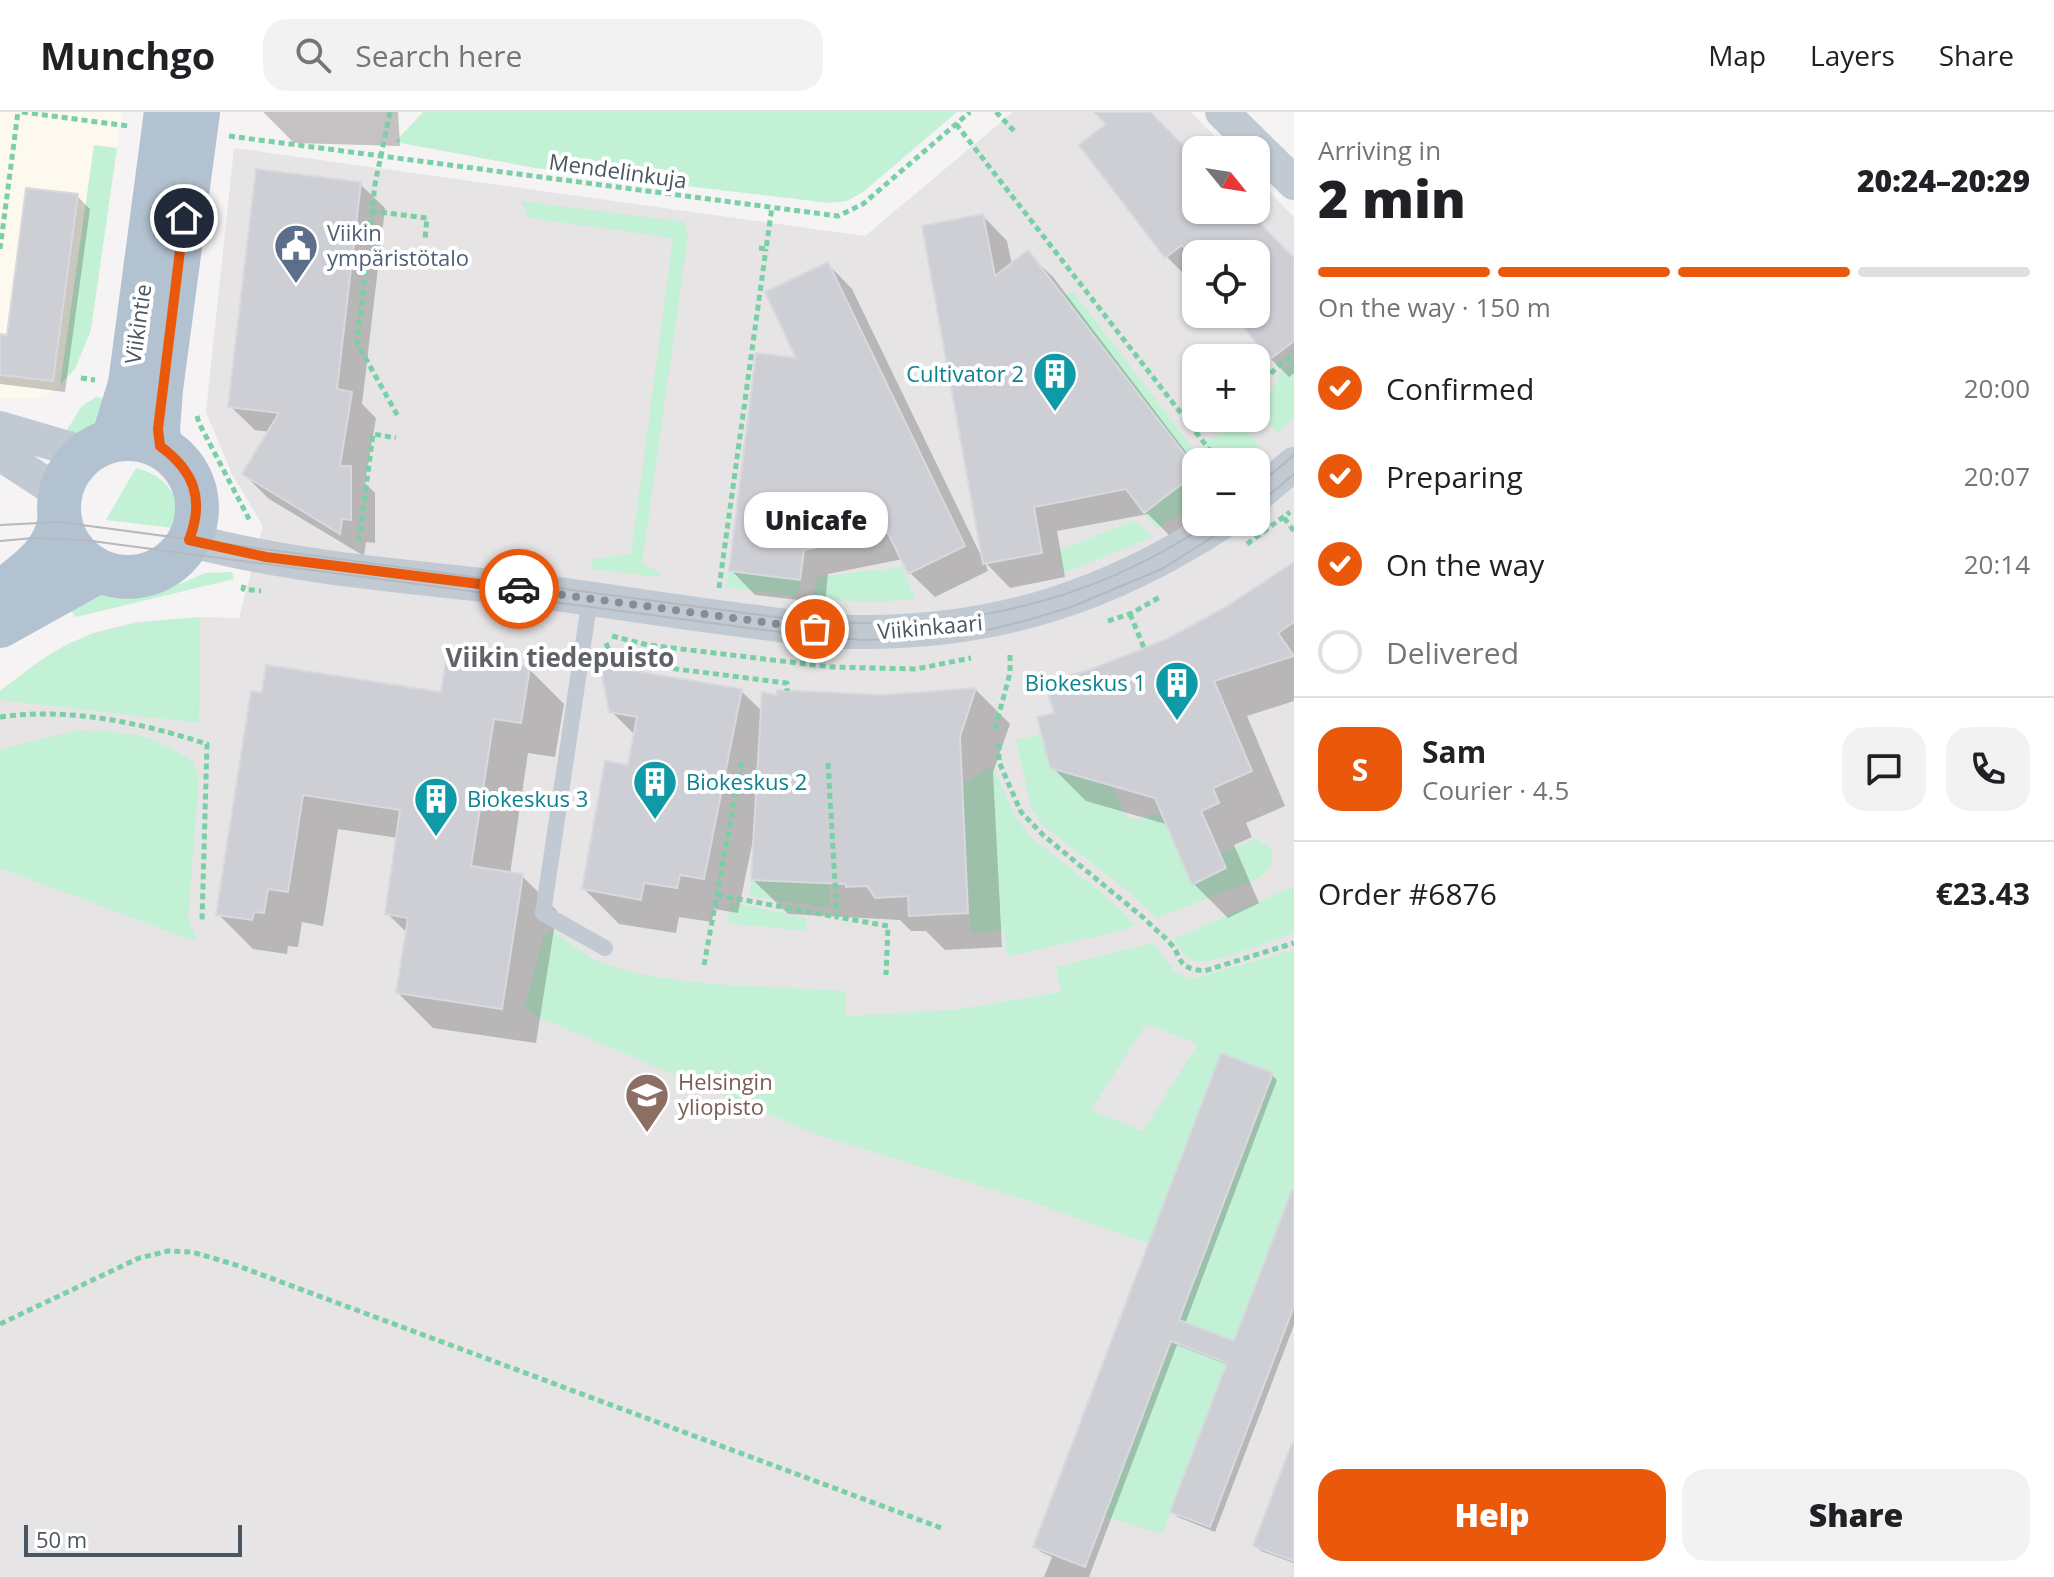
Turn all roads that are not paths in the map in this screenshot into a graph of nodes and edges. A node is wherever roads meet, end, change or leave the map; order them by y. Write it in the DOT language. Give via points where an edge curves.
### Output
graph roads {
  1 [pos="1222,112"];
  2 [pos="149,119"];
  3 [pos="212,124"];
  4 [pos="1294,183"];
  5 [pos="0,428"];
  6 [pos="99,446"];
  7 [pos="160,446"];
  8 [pos="0,454"];
  9 [pos="1294,464"];
  10 [pos="1270,484"];
  11 [pos="60,508"];
  12 [pos="1200,536"];
  13 [pos="189,540"];
  14 [pos="99,571"];
  15 [pos="590,598"];
  16 [pos="2,618"];
  17 [pos="605,948"];
  1 -- 4 [label="street"];
  2 -- 6 [label="main road, Viikintie" via="130,384"];
  3 -- 7 [label="main road, Viikintie" via="161,389"];
  5 -- 6 [label="street"];
  6 -- 7 [label="main road" via="137,439"];
  6 -- 11 [label="main road" via="69,471"];
  7 -- 13 [label="main road" via="177,458 196,495 197,516"];
  8 -- 11 [label="street"];
  9 -- 10 [label="street"];
  11 -- 14 [label="main road" via="75,552"];
  11 -- 16 [label="main road" via="57,538"];
  12 -- 15 [label="street, Viikinkaari" via="1108,585 1026,613 936,630 832,631"];
  13 -- 14 [label="main road" via="157,571 118,576"];
  13 -- 15 [label="street, Viikinkaari" via="281,560"];
  14 -- 16 [label="main road"];
  15 -- 17 [label="lane" via="543,913"];
}
